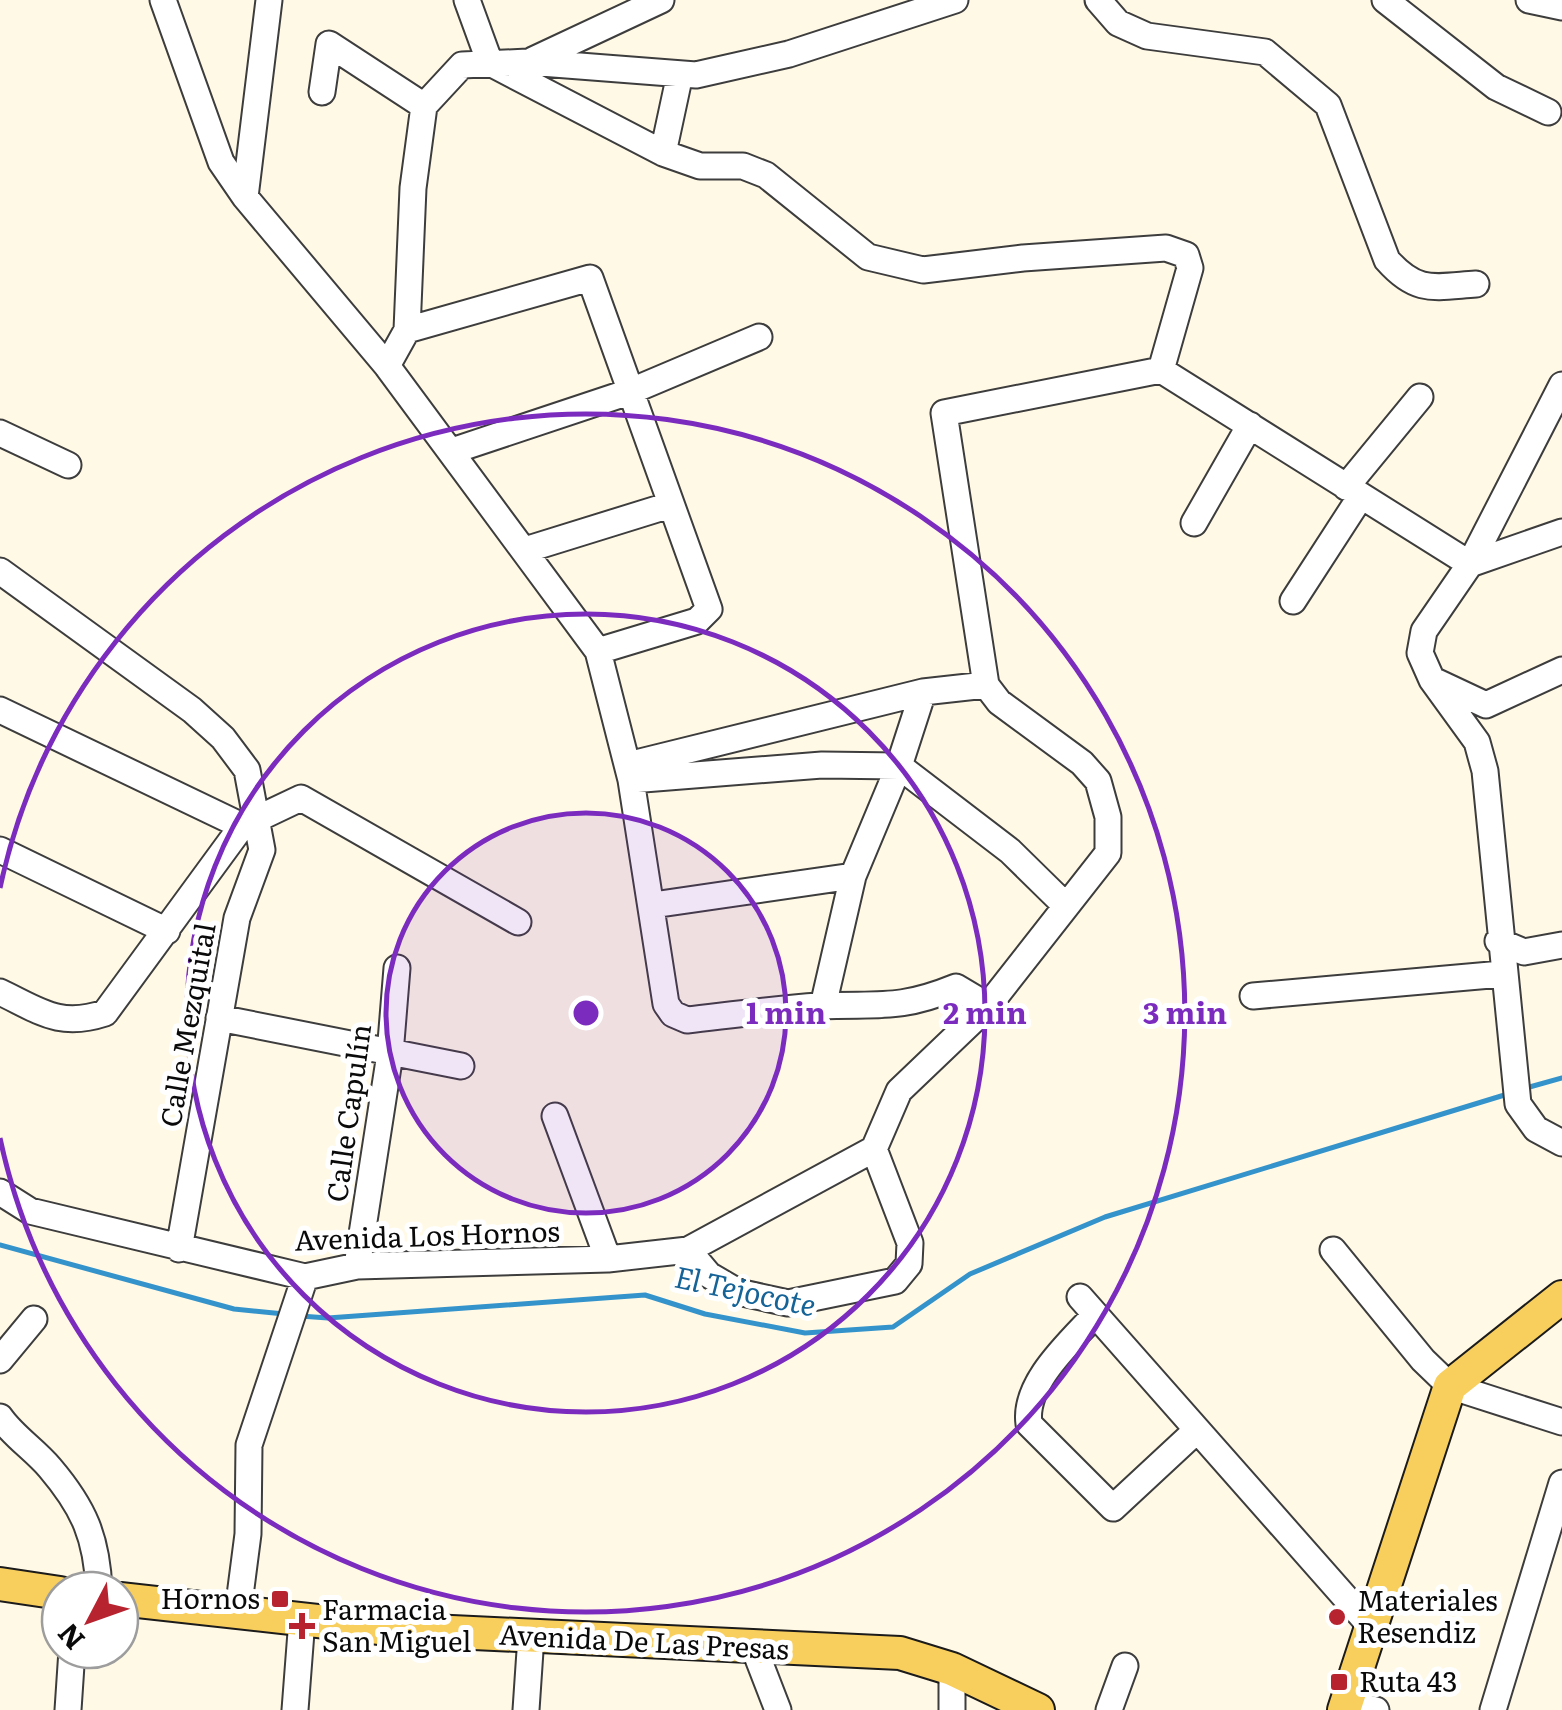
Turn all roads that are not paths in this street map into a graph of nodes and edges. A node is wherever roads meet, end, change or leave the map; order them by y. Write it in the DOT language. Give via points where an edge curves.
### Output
graph roads {
  1 [pos="163,0"];
  2 [pos="269,0"];
  3 [pos="467,0"];
  4 [pos="661,0"];
  5 [pos="955,0"];
  6 [pos="1098,0"];
  7 [pos="1386,0"];
  8 [pos="1530,0"];
  9 [pos="1562,7"];
  10 [pos="490,62"];
  11 [pos="528,62"];
  12 [pos="680,74"];
  13 [pos="322,92"];
  14 [pos="424,106"];
  15 [pos="1548,112"];
  16 [pos="662,153"];
  17 [pos="244,197"];
  18 [pos="1476,284"];
  19 [pos="407,330"];
  20 [pos="759,338"];
  21 [pos="387,366"];
  22 [pos="1161,370"];
  23 [pos="1562,385"];
  24 [pos="629,392"];
  25 [pos="1420,397"];
  26 [pos="1250,426"];
  27 [pos="0,433"];
  28 [pos="452,451"];
  29 [pos="68,465"];
  30 [pos="1353,491"];
  31 [pos="670,504"];
  32 [pos="1194,523"];
  33 [pos="1562,532"];
  34 [pos="526,550"];
  35 [pos="1470,564"];
  36 [pos="0,571"];
  37 [pos="1293,602"];
  38 [pos="598,651"];
  39 [pos="1562,670"];
  40 [pos="1432,680"];
  41 [pos="986,686"];
  42 [pos="923,692"];
  43 [pos="0,710"];
  44 [pos="899,766"];
  45 [pos="630,772"];
  46 [pos="250,820"];
  47 [pos="0,850"];
  48 [pos="854,876"];
  49 [pos="653,905"];
  50 [pos="1065,905"];
  51 [pos="518,922"];
  52 [pos="167,931"];
  53 [pos="1498,941"];
  54 [pos="1562,945"];
  55 [pos="397,968"];
  56 [pos="1502,974"];
  57 [pos="0,992"];
  58 [pos="1253,996"];
  59 [pos="823,1006"];
  60 [pos="988,1006"];
  61 [pos="219,1018"];
  62 [pos="390,1054"];
  63 [pos="461,1066"];
  64 [pos="555,1116"];
  65 [pos="1562,1142"];
  66 [pos="874,1149"];
  67 [pos="0,1192"];
  68 [pos="179,1248"];
  69 [pos="688,1250"];
  70 [pos="1334,1250"];
  71 [pos="608,1259"];
  72 [pos="356,1266"];
  73 [pos="305,1277"];
  74 [pos="1562,1297"];
  75 [pos="34,1319"];
  76 [pos="0,1360"];
  77 [pos="1450,1386"];
  78 [pos="0,1417"];
  79 [pos="1562,1422"];
  80 [pos="1197,1430"];
  81 [pos="1562,1483"];
  82 [pos="99,1570"];
  83 [pos="0,1584"];
  84 [pos="40,1590"];
  85 [pos="140,1601"];
  86 [pos="238,1611"];
  87 [pos="302,1620"];
  88 [pos="1374,1630"];
  89 [pos="532,1636"];
  90 [pos="754,1648"];
  91 [pos="1125,1666"];
  92 [pos="952,1669"];
  93 [pos="71,1670"];
  94 [pos="1357,1708"];
  95 [pos="68,1710"];
  96 [pos="296,1710"];
  97 [pos="526,1710"];
  98 [pos="778,1710"];
  99 [pos="952,1710"];
  100 [pos="1038,1710"];
  101 [pos="1109,1710"];
  102 [pos="1493,1710"];
  1 -- 17 [label="street" via="222,162"];
  2 -- 17 [label="street"];
  3 -- 10 [label="street"];
  4 -- 11 [label="street"];
  5 -- 12 [label="street" via="789,54"];
  6 -- 18 [label="street" via="1118,23 1146,36 1265,52 1328,105 1386,260 1405,280 1425,287"];
  7 -- 15 [label="street" via="1496,86"];
  8 -- 9 [label="street"];
  10 -- 11 [label="street"];
  10 -- 14 [label="street" via="462,65"];
  10 -- 16 [label="street"];
  11 -- 12 [label="street"];
  12 -- 16 [label="street"];
  13 -- 14 [label="street" via="329,44"];
  14 -- 19 [label="street"];
  16 -- 22 [label="street" via="766,175 868,257 924,270 1166,248 1186,256 1190,268"];
  17 -- 21 [label="street"];
  19 -- 21 [label="street"];
  19 -- 24 [label="street" via="590,278"];
  20 -- 24 [label="street"];
  21 -- 28 [label="street"];
  22 -- 26 [label="street"];
  22 -- 41 [label="street" via="944,413"];
  23 -- 35 [label="street"];
  24 -- 28 [label="street"];
  24 -- 31 [label="street"];
  25 -- 30 [label="street"];
  26 -- 30 [label="street"];
  26 -- 32 [label="street"];
  27 -- 29 [label="street"];
  28 -- 34 [label="street"];
  30 -- 35 [label="street"];
  30 -- 37 [label="street"];
  31 -- 34 [label="street"];
  31 -- 38 [label="street" via="709,609 697,621"];
  33 -- 35 [label="street"];
  34 -- 38 [label="street"];
  35 -- 40 [label="street" via="1424,631 1420,653"];
  36 -- 46 [label="street, Calle Mezquital" via="224,738 247,770"];
  38 -- 45 [label="street"];
  39 -- 40 [label="street" via="1486,705"];
  40 -- 53 [label="street" via="1477,742"];
  41 -- 42 [label="street"];
  41 -- 50 [label="street" via="1098,781 1108,853"];
  42 -- 44 [label="street"];
  42 -- 45 [label="street"];
  43 -- 46 [label="street"];
  44 -- 45 [label="street"];
  44 -- 48 [label="street"];
  44 -- 50 [label="street" via="1010,852"];
  45 -- 49 [label="street"];
  46 -- 51 [label="street" via="301,798"];
  46 -- 52 [label="street"];
  46 -- 61 [label="street, Calle Mezquital" via="262,850 236,918"];
  47 -- 52 [label="street"];
  48 -- 49 [label="street"];
  48 -- 59 [label="street"];
  49 -- 59 [label="street" via="666,1004 679,1019"];
  50 -- 60 [label="street"];
  52 -- 57 [label="street" via="104,1013 80,1021 55,1019"];
  53 -- 54 [label="street" via="1524,952"];
  53 -- 56 [label="street"];
  55 -- 62 [label="street, Calle Capulín"];
  56 -- 58 [label="street"];
  56 -- 65 [label="street" via="1516,1091 1536,1129"];
  59 -- 60 [label="street" via="918,1003 956,988"];
  60 -- 66 [label="street" via="899,1091"];
  61 -- 62 [label="street"];
  61 -- 68 [label="street, Calle Mezquital"];
  62 -- 63 [label="street"];
  62 -- 72 [label="street, Calle Capulín"];
  64 -- 71 [label="street"];
  66 -- 69 [label="street"];
  66 -- 69 [label="street" via="910,1243 909,1264 895,1281 788,1303 738,1292"];
  67 -- 68 [label="street, Avenida Los Hornos" via="30,1211"];
  68 -- 73 [label="street, Avenida Los Hornos"];
  69 -- 71 [label="street, Avenida Los Hornos"];
  70 -- 77 [label="street"];
  71 -- 72 [label="street, Avenida Los Hornos"];
  72 -- 73 [label="street, Avenida Los Hornos"];
  73 -- 86 [label="street" via="249,1445"];
  74 -- 77 [label="main road"];
  75 -- 76 [label="street"];
  77 -- 79 [label="street"];
  77 -- 88 [label="main road"];
  78 -- 82 [label="street" via="50,1468 86,1519 98,1546"];
  80 -- 80 [label="street" via="1113,1508 1030,1424 1028,1412 1087,1306"];
  80 -- 88 [label="street"];
  81 -- 102 [label="street"];
  83 -- 84 [label="main road"];
  85 -- 86 [label="main road, Avenida De Las Presas"];
  86 -- 87 [label="main road, Avenida De Las Presas"];
  87 -- 89 [label="main road, Avenida De Las Presas"];
  87 -- 96 [label="street"];
  88 -- 94 [label="main road"];
  89 -- 90 [label="main road, Avenida De Las Presas"];
  89 -- 97 [label="street"];
  90 -- 92 [label="main road, Avenida De Las Presas" via="900,1653"];
  90 -- 98 [label="street"];
  91 -- 101 [label="street"];
  92 -- 99 [label="street"];
  92 -- 100 [label="main road, Avenida De Las Presas"];
  93 -- 95 [label="street"];
}
